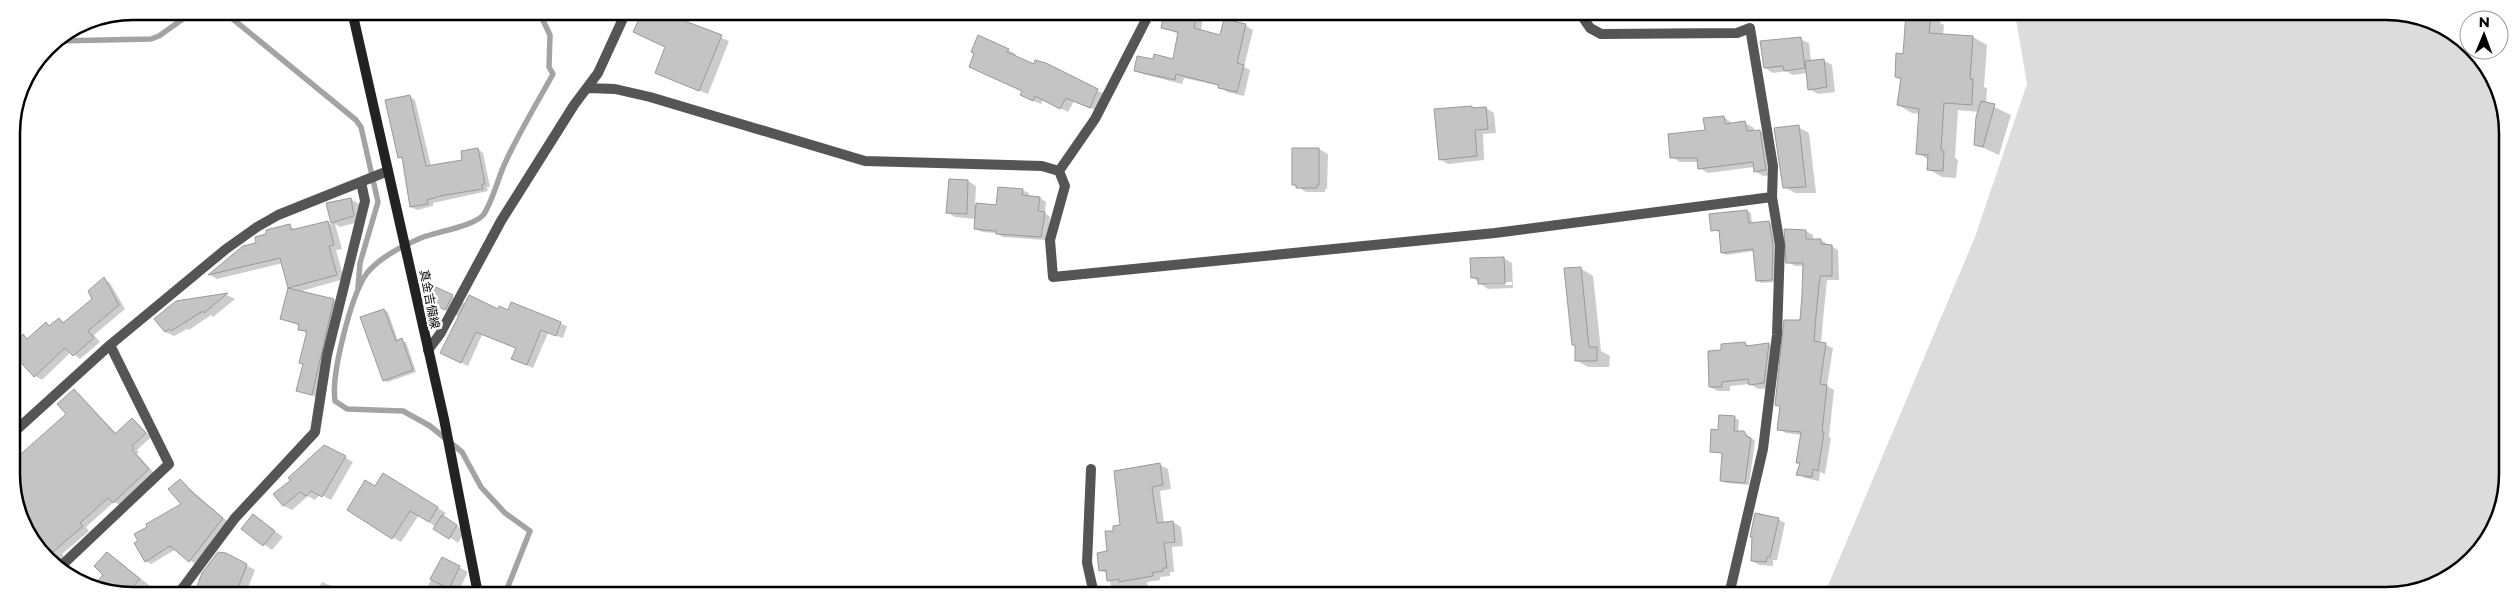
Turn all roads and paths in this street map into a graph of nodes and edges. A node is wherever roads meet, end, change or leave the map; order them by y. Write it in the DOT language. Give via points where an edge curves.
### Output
graph roads {
  1 [pos="354,20"];
  2 [pos="622,20"];
  3 [pos="1146,20"];
  4 [pos="1585,20"];
  5 [pos="588,88"];
  6 [pos="388,171"];
  7 [pos="1059,171"];
  8 [pos="363,181"];
  9 [pos="1772,197"];
  10 [pos="110,344"];
  11 [pos="428,350"];
  12 [pos="20,427"];
  13 [pos="1091,469"];
  14 [pos="64,564"];
  15 [pos="183,587"];
  16 [pos="477,587"];
  17 [pos="1092,587"];
  18 [pos="1731,587"];
  1 -- 6 [label="main road, 真金吉備線"];
  2 -- 5 [label="street"];
  3 -- 7 [label="street" via="1095,120"];
  4 -- 9 [label="street" via="1590,28 1601,34 1738,33 1750,28 1771,145"];
  5 -- 7 [label="street" via="615,89 650,97 865,161 1042,166"];
  5 -- 11 [label="street" via="574,105 502,221"];
  6 -- 8 [label="street"];
  6 -- 11 [label="main road, 真金吉備線"];
  7 -- 9 [label="street" via="1065,186 1050,240 1053,277 1486,234"];
  8 -- 10 [label="street" via="257,226"];
  8 -- 15 [label="street" via="365,201 327,355 315,432 235,518"];
  9 -- 18 [label="street" via="1780,244 1777,335 1763,449"];
  10 -- 12 [label="street"];
  10 -- 14 [label="street" via="169,464"];
  11 -- 16 [label="main road, 真金吉備線"];
  13 -- 17 [label="street" via="1087,563"];
}
